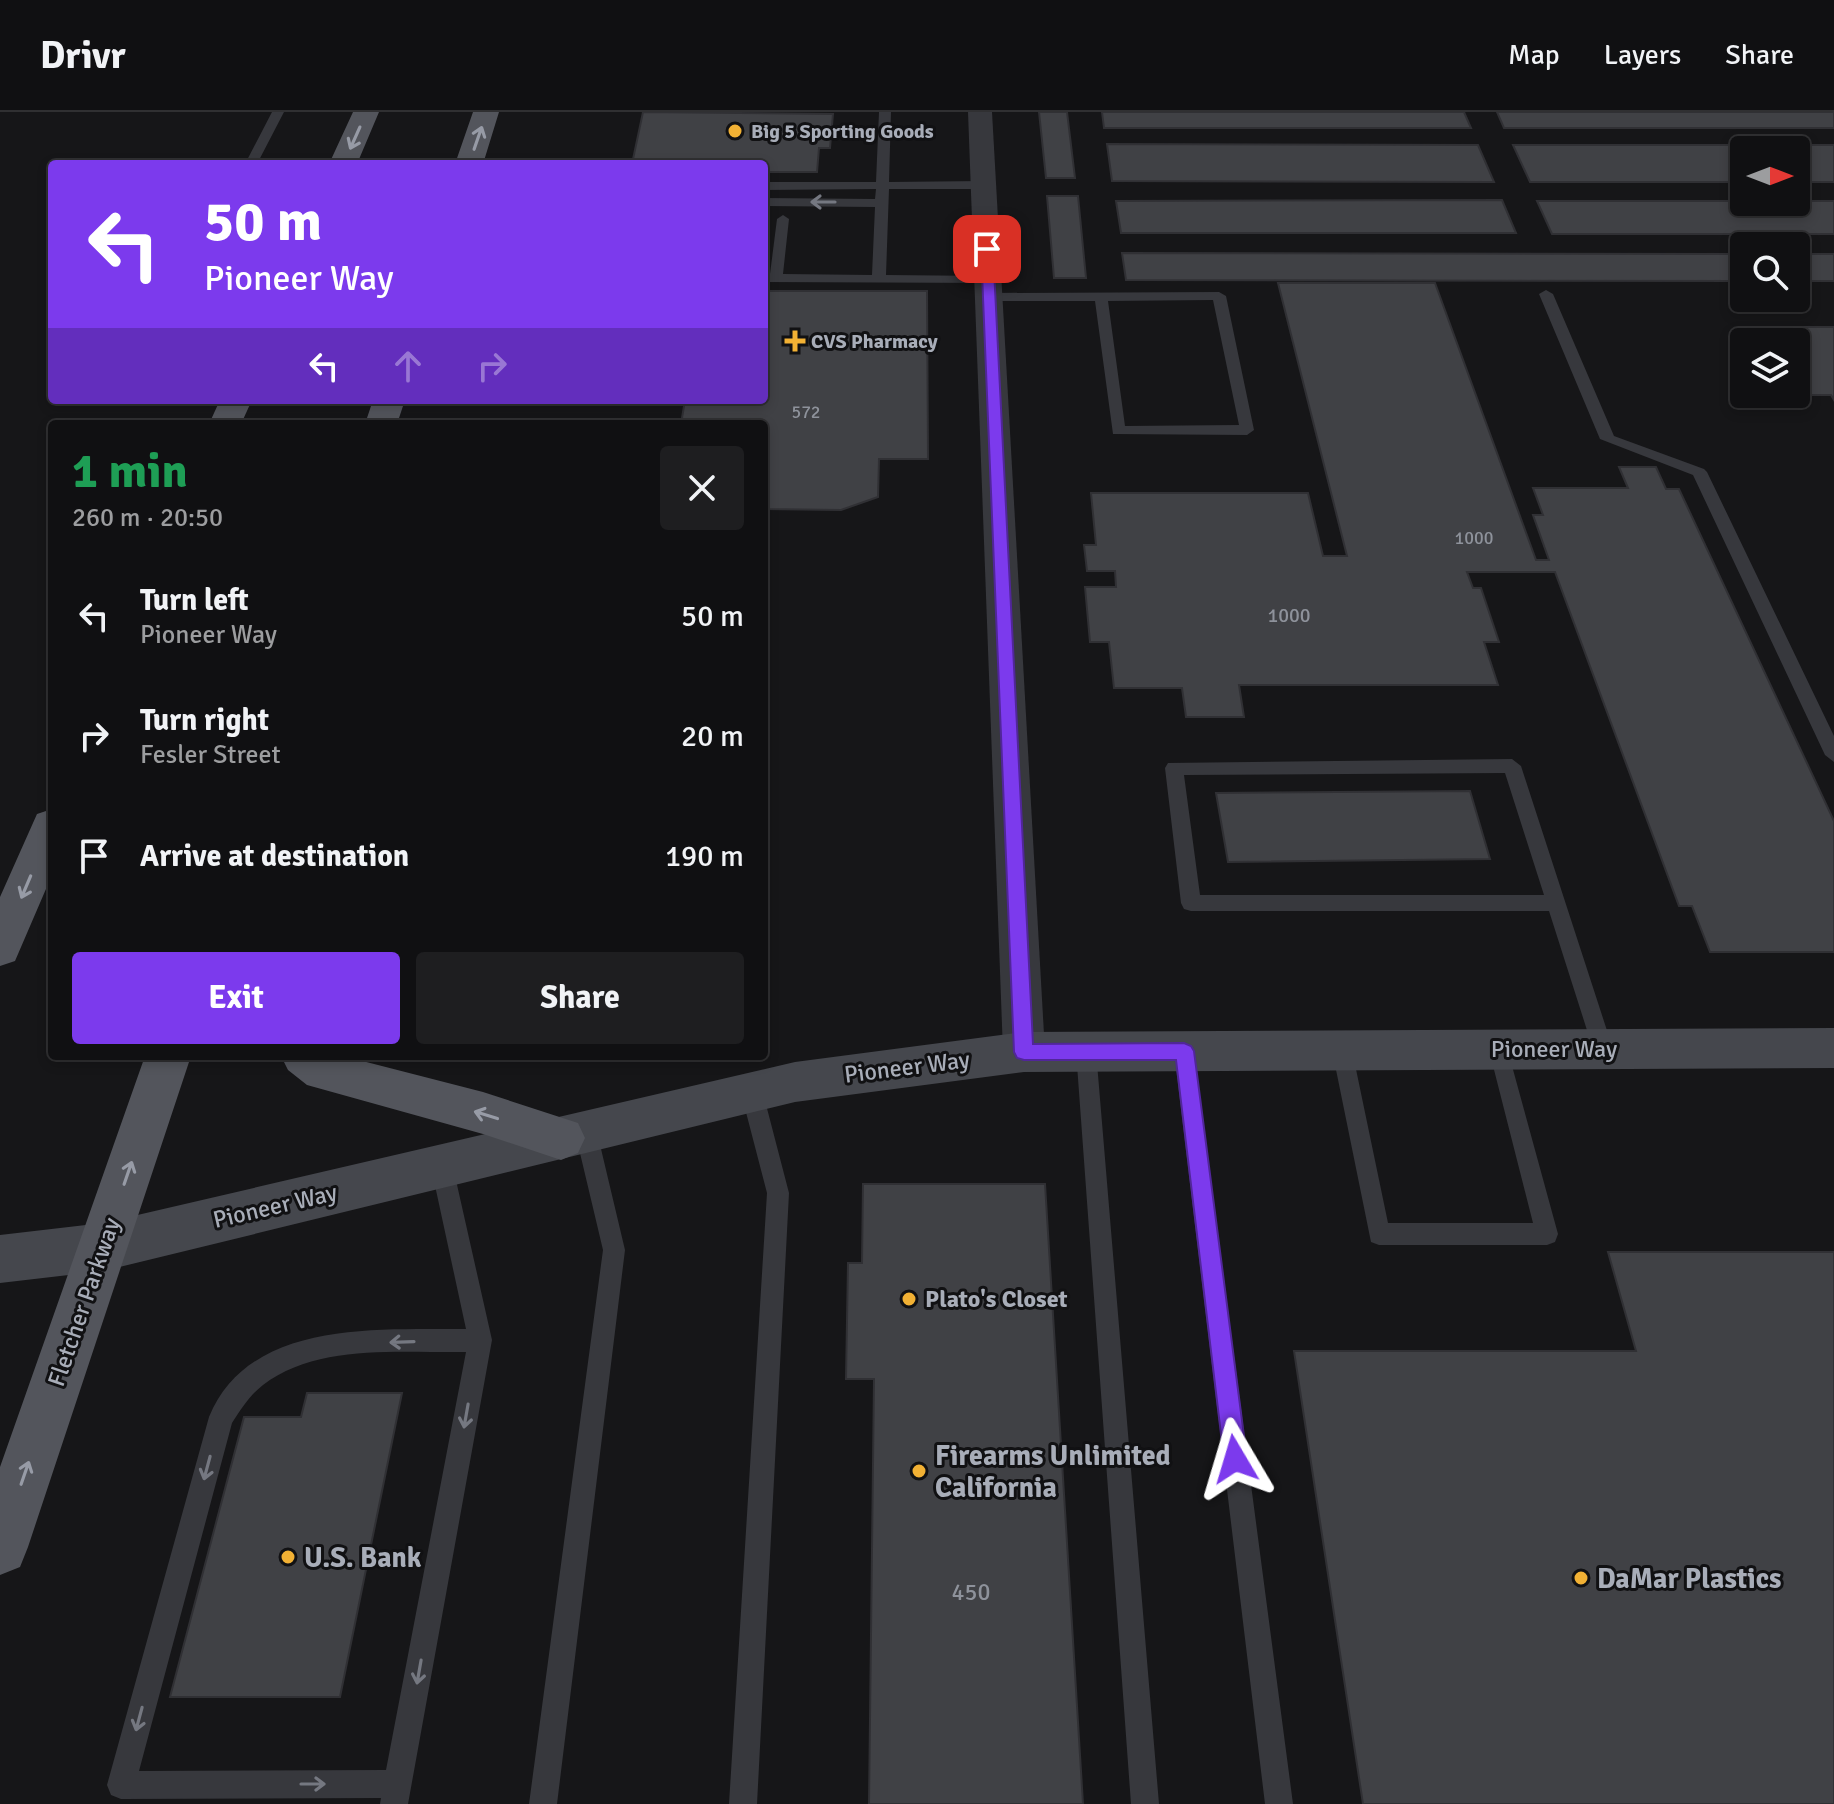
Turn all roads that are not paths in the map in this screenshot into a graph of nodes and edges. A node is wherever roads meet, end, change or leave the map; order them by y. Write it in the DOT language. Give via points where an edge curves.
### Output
graph roads {
  1 [pos="278,112"];
  2 [pos="366,112"];
  3 [pos="486,112"];
  4 [pos="885,112"];
  5 [pos="980,112"];
  6 [pos="253,160"];
  7 [pos="345,160"];
  8 [pos="470,160"];
  9 [pos="984,185"];
  10 [pos="768,186"];
  11 [pos="882,186"];
  12 [pos="768,202"];
  13 [pos="881,203"];
  14 [pos="783,219"];
  15 [pos="770,278"];
  16 [pos="879,279"];
  17 [pos="989,289"];
  18 [pos="1546,294"];
  19 [pos="1101,297"];
  20 [pos="1834,755"];
  21 [pos="48,834"];
  22 [pos="1556,903"];
  23 [pos="0,948"];
  24 [pos="1834,1048"];
  25 [pos="1603,1049"];
  26 [pos="1342,1050"];
  27 [pos="1499,1050"];
  28 [pos="1086,1051"];
  29 [pos="1184,1051"];
  30 [pos="1024,1052"];
  31 [pos="167,1060"];
  32 [pos="309,1060"];
  33 [pos="752,1093"];
  34 [pos="574,1135"];
  35 [pos="442,1167"];
  36 [pos="103,1247"];
  37 [pos="0,1259"];
  38 [pos="480,1340"];
  39 [pos="0,1547"];
  40 [pos="396,1794"];
  41 [pos="543,1804"];
  42 [pos="743,1804"];
  43 [pos="1145,1804"];
  44 [pos="1279,1804"];
  1 -- 6 [label="lane"];
  2 -- 7 [label="main road, one-way"];
  8 -- 3 [label="main road, one-way"];
  4 -- 11 [label="lane"];
  5 -- 9 [label="street"];
  9 -- 11 [label="lane"];
  9 -- 17 [label="street"];
  10 -- 11 [label="lane"];
  11 -- 13 [label="lane"];
  13 -- 12 [label="lane, one-way"];
  13 -- 16 [label="lane"];
  14 -- 15 [label="lane"];
  15 -- 16 [label="lane"];
  16 -- 17 [label="lane"];
  17 -- 19 [label="lane"];
  17 -- 30 [label="street"];
  18 -- 20 [label="lane" via="1608,439 1699,472"];
  19 -- 19 [label="lane" via="1219,296 1247,430 1118,431"];
  21 -- 23 [label="main road, one-way"];
  22 -- 22 [label="lane" via="1512,766 1174,768 1191,903"];
  22 -- 25 [label="lane"];
  24 -- 25 [label="main road, Pioneer Way"];
  25 -- 27 [label="main road, Pioneer Way"];
  26 -- 27 [label="main road, Pioneer Way"];
  26 -- 27 [label="lane" via="1379,1234 1547,1234"];
  26 -- 29 [label="main road, Pioneer Way"];
  28 -- 29 [label="main road, Pioneer Way"];
  28 -- 30 [label="main road, Pioneer Way"];
  28 -- 43 [label="lane"];
  29 -- 44 [label="lane"];
  30 -- 33 [label="main road, Pioneer Way" via="795,1082"];
  36 -- 31 [label="main road, Fletcher Parkway, one-way"];
  34 -- 32 [label="main road, one-way" via="323,1071"];
  33 -- 34 [label="main road, Pioneer Way"];
  33 -- 42 [label="lane" via="778,1193"];
  34 -- 35 [label="main road, Pioneer Way"];
  34 -- 41 [label="lane" via="614,1250"];
  35 -- 36 [label="main road, Pioneer Way"];
  35 -- 38 [label="lane"];
  36 -- 37 [label="main road, Pioneer Way"];
  39 -- 36 [label="main road, Fletcher Parkway, one-way"];
  38 -- 40 [label="lane, one-way"];
  38 -- 40 [label="lane, one-way" via="318,1350 285,1358 238,1391 221,1417 121,1785"];
}
